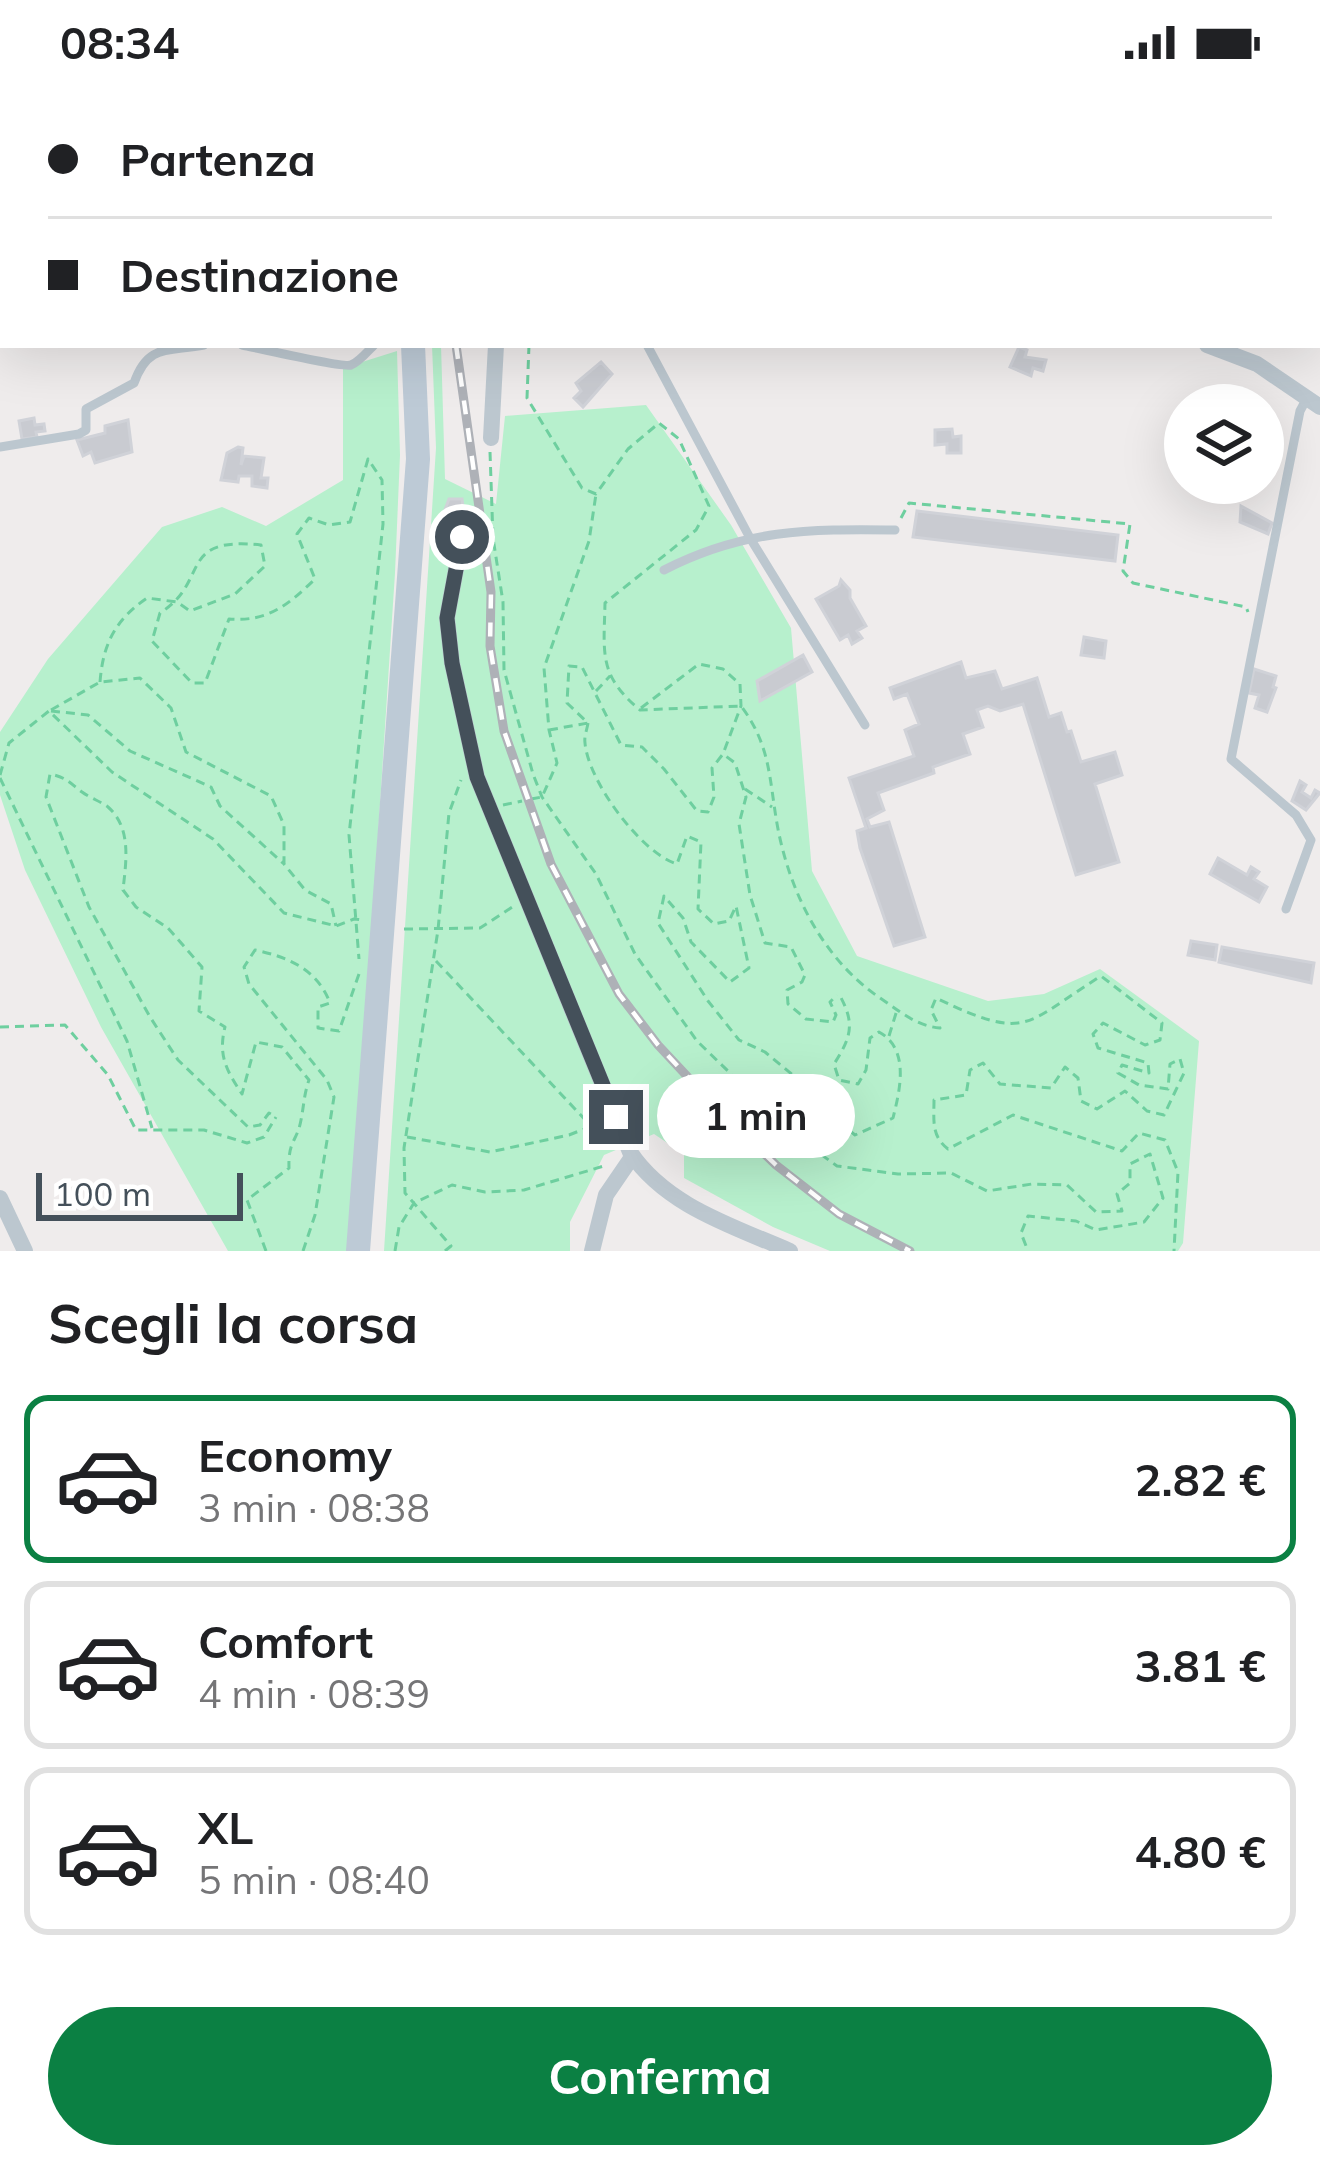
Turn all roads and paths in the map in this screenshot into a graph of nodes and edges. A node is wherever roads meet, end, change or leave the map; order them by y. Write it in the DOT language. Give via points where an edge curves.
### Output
graph roads {
  1 [pos="186,348"];
  2 [pos="259,348"];
  3 [pos="371,348"];
  4 [pos="413,348"];
  5 [pos="496,348"];
  6 [pos="529,348"];
  7 [pos="648,348"];
  8 [pos="1215,348"];
  9 [pos="1313,402"];
  10 [pos="491,438"];
  11 [pos="0,447"];
  12 [pos="596,494"];
  13 [pos="895,530"];
  14 [pos="462,537"];
  15 [pos="750,538"];
  16 [pos="664,569"];
  17 [pos="177,602"];
  18 [pos="1256,618"];
  19 [pos="611,674"];
  20 [pos="100,682"];
  21 [pos="595,692"];
  22 [pos="741,706"];
  23 [pos="640,710"];
  24 [pos="49,711"];
  25 [pos="588,723"];
  26 [pos="866,725"];
  27 [pos="549,730"];
  28 [pos="471,751"];
  29 [pos="723,754"];
  30 [pos="0,777"];
  31 [pos="743,788"];
  32 [pos="542,797"];
  33 [pos="531,800"];
  34 [pos="776,808"];
  35 [pos="284,864"];
  36 [pos="526,898"];
  37 [pos="1286,909"];
  38 [pos="354,919"];
  39 [pos="367,921"];
  40 [pos="336,926"];
  41 [pos="402,929"];
  42 [pos="438,930"];
  43 [pos="434,959"];
  44 [pos="897,1010"];
  45 [pos="0,1027"];
  46 [pos="889,1037"];
  47 [pos="616,1117"];
  48 [pos="591,1126"];
  49 [pos="152,1128"];
  50 [pos="405,1137"];
  51 [pos="631,1155"];
  52 [pos="0,1198"];
  53 [pos="414,1203"];
  54 [pos="25,1251"];
  55 [pos="266,1251"];
  56 [pos="303,1251"];
  57 [pos="358,1251"];
  58 [pos="395,1251"];
  59 [pos="445,1251"];
  60 [pos="592,1251"];
  61 [pos="790,1251"];
  62 [pos="1028,1251"];
  63 [pos="1174,1251"];
  1 -- 11 [label="lane" via="141,362 134,383 86,409 79,434"];
  2 -- 3 [label="lane" via="338,367"];
  4 -- 57 [label="main road" via="418,459"];
  5 -- 10 [label="street"];
  6 -- 12 [label="path" via="527,398 582,488"];
  7 -- 15 [label="lane"];
  8 -- 9 [label="street" via="1258,364"];
  9 -- 18 [label="lane" via="1300,411"];
  10 -- 32 [label="path" via="504,670"];
  12 -- 19 [label="path" via="628,448 658,423 679,440 709,506 696,530 604,603"];
  12 -- 27 [label="path" via="589,541 544,668"];
  13 -- 15 [label="lane" via="800,529"];
  13 -- 18 [label="path" via="908,503 1130,524 1124,571 1133,583 1246,607"];
  14 -- 28 [label="street" via="447,618"];
  15 -- 16 [label="lane"];
  15 -- 26 [label="lane"];
  17 -- 17 [label="path" via="211,547 261,544 265,566 235,594 190,611"];
  17 -- 20 [label="path" via="147,598 127,612 103,647"];
  17 -- 38 [label="path" via="160,613 152,641 192,683 206,682 229,619 255,621 286,607 315,578 297,534 310,518 329,526 350,522 368,459 382,480 382,524 349,835"];
  18 -- 37 [label="lane" via="1231,759 1296,815 1312,840"];
  19 -- 21 [label="path"];
  19 -- 23 [label="path" via="616,690"];
  20 -- 24 [label="path"];
  20 -- 35 [label="path" via="140,678 171,708 186,752 271,796 284,825"];
  21 -- 25 [label="path" via="582,667 569,666 567,703"];
  21 -- 29 [label="path" via="620,745 642,747 697,812 708,812 712,768"];
  22 -- 23 [label="path"];
  22 -- 23 [label="path" via="740,683 699,664"];
  22 -- 29 [label="path"];
  22 -- 34 [label="path" via="758,729"];
  24 -- 30 [label="path" via="9,743"];
  24 -- 35 [label="path" via="88,715 130,751 211,787 220,806"];
  24 -- 40 [label="path" via="112,772 213,838 284,913"];
  25 -- 27 [label="path"];
  25 -- 46 [label="path" via="596,774 634,836 677,864 687,836 701,842 698,909 714,924 729,921 736,906 749,968 730,982 691,942 664,896 658,923 739,1040 806,1086 832,1090 844,1104 839,1122 855,1136 893,1118 899,1057"];
  27 -- 32 [label="path" via="557,764"];
  28 -- 36 [label="street"];
  28 -- 42 [label="path" via="449,813"];
  29 -- 31 [label="path"];
  30 -- 49 [label="path" via="127,1041"];
  31 -- 34 [label="path"];
  31 -- 46 [label="path" via="746,871 765,943 791,947 805,974 788,990 788,1004 806,1019 833,1022 830,1002 838,994 851,1017 850,1038 834,1064 839,1080 858,1084 870,1038"];
  32 -- 33 [label="path"];
  32 -- 62 [label="path" via="697,1041 837,1166 951,1173 987,1191 1067,1185 1096,1212 1122,1211 1117,1194 1130,1183 1130,1164 1150,1154 1162,1198 1144,1222 1096,1230 1028,1216 1021,1233"];
  34 -- 44 [label="path" via="794,891 834,957"];
  35 -- 40 [label="path" via="304,890 331,904"];
  36 -- 42 [label="path" via="480,928"];
  36 -- 47 [label="street"];
  38 -- 39 [label="path"];
  38 -- 40 [label="path"];
  38 -- 56 [label="path" via="361,968 339,1030 318,1028 318,1007 330,1003 324,987 290,957 255,950 244,968 334,1097"];
  41 -- 42 [label="path"];
  42 -- 43 [label="path"];
  43 -- 48 [label="path"];
  43 -- 50 [label="path"];
  44 -- 46 [label="path"];
  44 -- 63 [label="path" via="940,1028 936,998 983,1021 1024,1024 1101,976 1162,1023 1160,1040 1145,1045 1103,1023 1093,1034 1099,1048 1148,1063 1149,1073 1121,1065 1118,1072 1139,1084 1168,1088 1170,1064 1180,1059 1184,1073 1164,1115 1125,1091 1096,1108 1081,1101 1078,1078 1065,1067 1051,1088 1000,1084 983,1063 970,1070 966,1095 934,1100 934,1129 948,1149 1013,1115 1122,1151 1139,1133 1165,1140 1178,1172"];
  45 -- 49 [label="path" via="65,1025 107,1075 136,1130"];
  47 -- 48 [label="path"];
  47 -- 51 [label="street"];
  48 -- 50 [label="path" via="490,1152"];
  49 -- 55 [label="path" via="204,1130 247,1143 263,1137 276,1117 268,1113 248,1127 168,1046 89,907 46,796 50,774 65,776 119,820 127,852 123,890 202,967 199,1011 225,1027 225,1069 242,1094 256,1042 282,1047 309,1080 288,1145 289,1168 248,1200"];
  50 -- 53 [label="path" via="405,1193"];
  51 -- 53 [label="path" via="524,1190 452,1185"];
  51 -- 60 [label="street" via="606,1195"];
  51 -- 61 [label="street" via="676,1198"];
  52 -- 54 [label="street"];
  53 -- 58 [label="path"];
  53 -- 59 [label="path" via="451,1246"];
}
